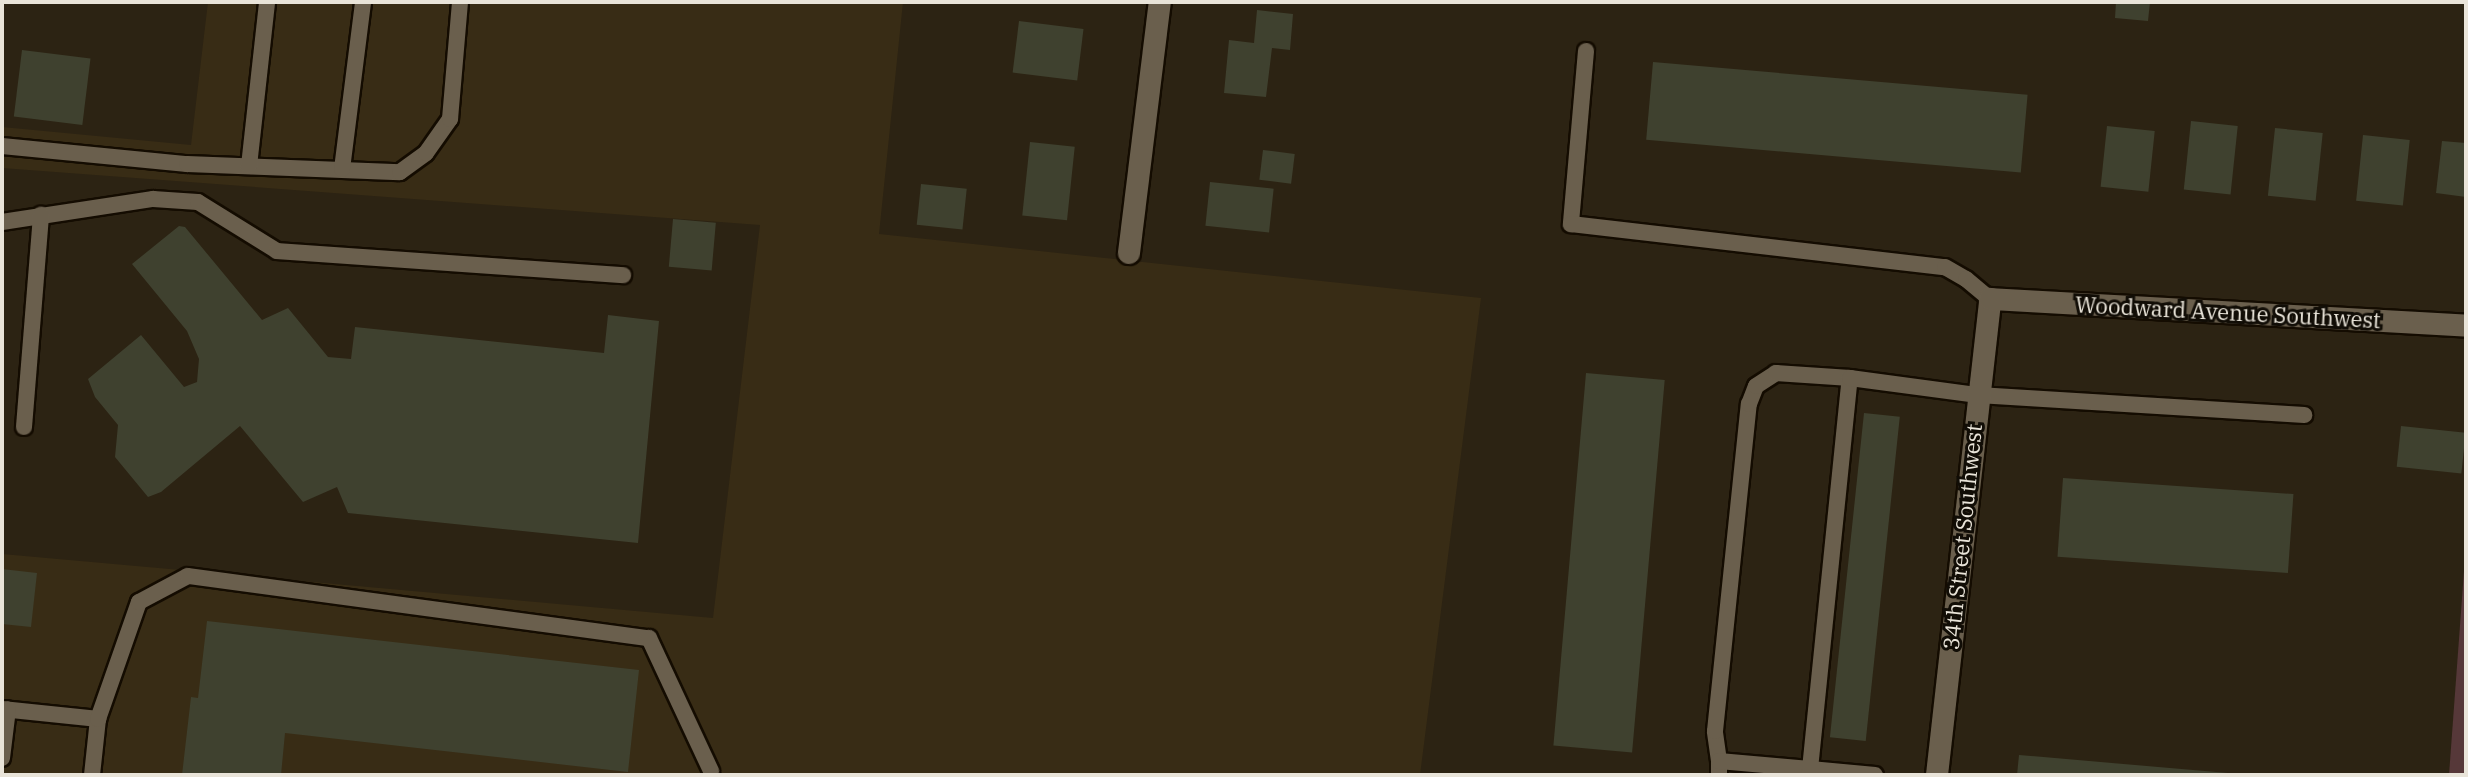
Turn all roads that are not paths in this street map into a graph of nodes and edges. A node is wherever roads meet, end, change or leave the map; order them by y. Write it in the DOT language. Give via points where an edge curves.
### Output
graph roads {
  1 [pos="267,2"];
  2 [pos="363,2"];
  3 [pos="460,2"];
  4 [pos="1160,2"];
  5 [pos="1586,51"];
  6 [pos="2,146"];
  7 [pos="242,166"];
  8 [pos="342,169"];
  9 [pos="41,215"];
  10 [pos="2,222"];
  11 [pos="1129,253"];
  12 [pos="623,275"];
  13 [pos="1990,299"];
  14 [pos="2466,326"];
  15 [pos="1850,378"];
  16 [pos="1978,395"];
  17 [pos="2304,415"];
  18 [pos="24,427"];
  19 [pos="5,709"];
  20 [pos="98,719"];
  21 [pos="2,758"];
  22 [pos="1719,768"];
  23 [pos="711,771"];
  24 [pos="1810,772"];
  25 [pos="92,775"];
  26 [pos="1875,775"];
  27 [pos="1937,775"];
  1 -- 7 [label="lane"];
  2 -- 8 [label="lane"];
  3 -- 8 [label="lane" via="450,119 426,153 400,172"];
  4 -- 11 [label="street"];
  5 -- 13 [label="lane" via="1571,224 1945,267"];
  6 -- 7 [label="lane"];
  7 -- 8 [label="lane"];
  9 -- 10 [label="lane"];
  9 -- 12 [label="lane" via="153,199 198,202 277,251"];
  9 -- 18 [label="lane"];
  13 -- 14 [label="street, Woodward Avenue Southwest"];
  13 -- 16 [label="street, 34th Street Southwest"];
  15 -- 16 [label="lane"];
  15 -- 22 [label="lane" via="1776,373 1756,386 1749,404 1715,731"];
  15 -- 24 [label="lane"];
  16 -- 17 [label="lane"];
  16 -- 27 [label="street, 34th Street Southwest"];
  19 -- 20 [label="lane"];
  19 -- 21 [label="lane"];
  20 -- 23 [label="lane" via="139,602 188,576 649,638"];
  20 -- 25 [label="lane"];
  22 -- 24 [label="lane"];
  24 -- 26 [label="lane"];
}
